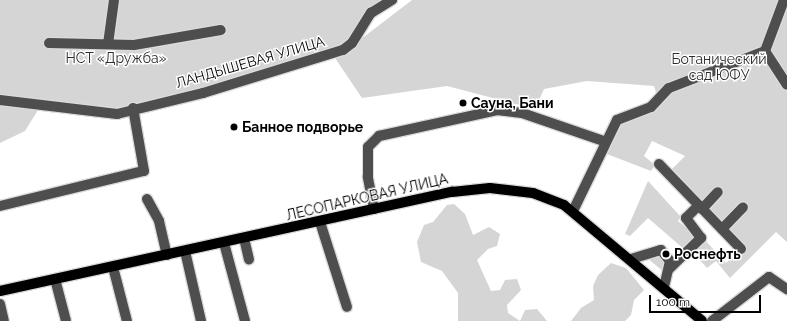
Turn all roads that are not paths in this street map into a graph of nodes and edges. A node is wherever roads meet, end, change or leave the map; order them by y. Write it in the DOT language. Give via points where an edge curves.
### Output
graph roads {
  1 [pos="114,0"];
  2 [pos="392,0"];
  3 [pos="784,0"];
  4 [pos="221,30"];
  5 [pos="49,43"];
  6 [pos="108,44"];
  7 [pos="765,51"];
  8 [pos="787,85"];
  9 [pos="0,100"];
  10 [pos="133,108"];
  11 [pos="604,141"];
  12 [pos="659,164"];
  13 [pos="718,192"];
  14 [pos="147,199"];
  15 [pos="0,206"];
  16 [pos="700,207"];
  17 [pos="743,207"];
  18 [pos="374,209"];
  19 [pos="573,211"];
  20 [pos="320,222"];
  21 [pos="722,229"];
  22 [pos="244,238"];
  23 [pos="224,242"];
  24 [pos="741,249"];
  25 [pos="185,251"];
  26 [pos="167,255"];
  27 [pos="249,259"];
  28 [pos="631,259"];
  29 [pos="113,267"];
  30 [pos="669,269"];
  31 [pos="55,279"];
  32 [pos="664,287"];
  33 [pos="787,289"];
  34 [pos="0,291"];
  35 [pos="0,304"];
  36 [pos="347,307"];
  37 [pos="4,321"];
  38 [pos="66,321"];
  39 [pos="127,321"];
  40 [pos="201,321"];
  41 [pos="245,321"];
  42 [pos="702,321"];
  43 [pos="712,321"];
  1 -- 6 [label="street"];
  2 -- 10 [label="street, ЛАНДЫШЕВАЯ УЛИЦА" via="372,13 352,43 343,50 203,93"];
  3 -- 7 [label="street"];
  4 -- 6 [label="street" via="134,45"];
  5 -- 6 [label="street"];
  7 -- 8 [label="street"];
  7 -- 11 [label="street" via="669,88 651,107 617,120"];
  9 -- 10 [label="street, ЛАНДЫШЕВАЯ УЛИЦА" via="102,114"];
  10 -- 15 [label="street" via="144,171"];
  11 -- 18 [label="street" via="522,113 497,110 379,136 368,147 368,177"];
  11 -- 19 [label="street"];
  12 -- 16 [label="street"];
  13 -- 16 [label="street"];
  14 -- 26 [label="street" via="159,221"];
  16 -- 21 [label="street"];
  16 -- 30 [label="street" via="686,218 701,238"];
  17 -- 21 [label="street"];
  18 -- 19 [label="main road, ЛЕСОПАРКОВАЯ УЛИЦА" via="466,189 490,188 542,195"];
  18 -- 20 [label="main road, ЛЕСОПАРКОВАЯ УЛИЦА"];
  19 -- 28 [label="main road, ЛЕСОПАРКОВАЯ УЛИЦА"];
  20 -- 22 [label="main road, ЛЕСОПАРКОВАЯ УЛИЦА"];
  20 -- 36 [label="street"];
  21 -- 24 [label="street"];
  22 -- 23 [label="main road, ЛЕСОПАРКОВАЯ УЛИЦА"];
  22 -- 27 [label="street"];
  23 -- 25 [label="main road, ЛЕСОПАРКОВАЯ УЛИЦА"];
  23 -- 41 [label="street"];
  25 -- 26 [label="main road, ЛЕСОПАРКОВАЯ УЛИЦА"];
  25 -- 40 [label="street"];
  26 -- 29 [label="main road, ЛЕСОПАРКОВАЯ УЛИЦА"];
  28 -- 30 [label="street" via="661,250 669,257"];
  28 -- 32 [label="main road, ЛЕСОПАРКОВАЯ УЛИЦА"];
  29 -- 31 [label="main road, ЛЕСОПАРКОВАЯ УЛИЦА"];
  29 -- 39 [label="street"];
  30 -- 32 [label="street"];
  31 -- 34 [label="main road, ЛЕСОПАРКОВАЯ УЛИЦА"];
  31 -- 38 [label="street"];
  32 -- 42 [label="main road, ЛЕСОПАРКОВАЯ УЛИЦА"];
  33 -- 43 [label="street" via="769,276"];
  35 -- 37 [label="street"];
}
